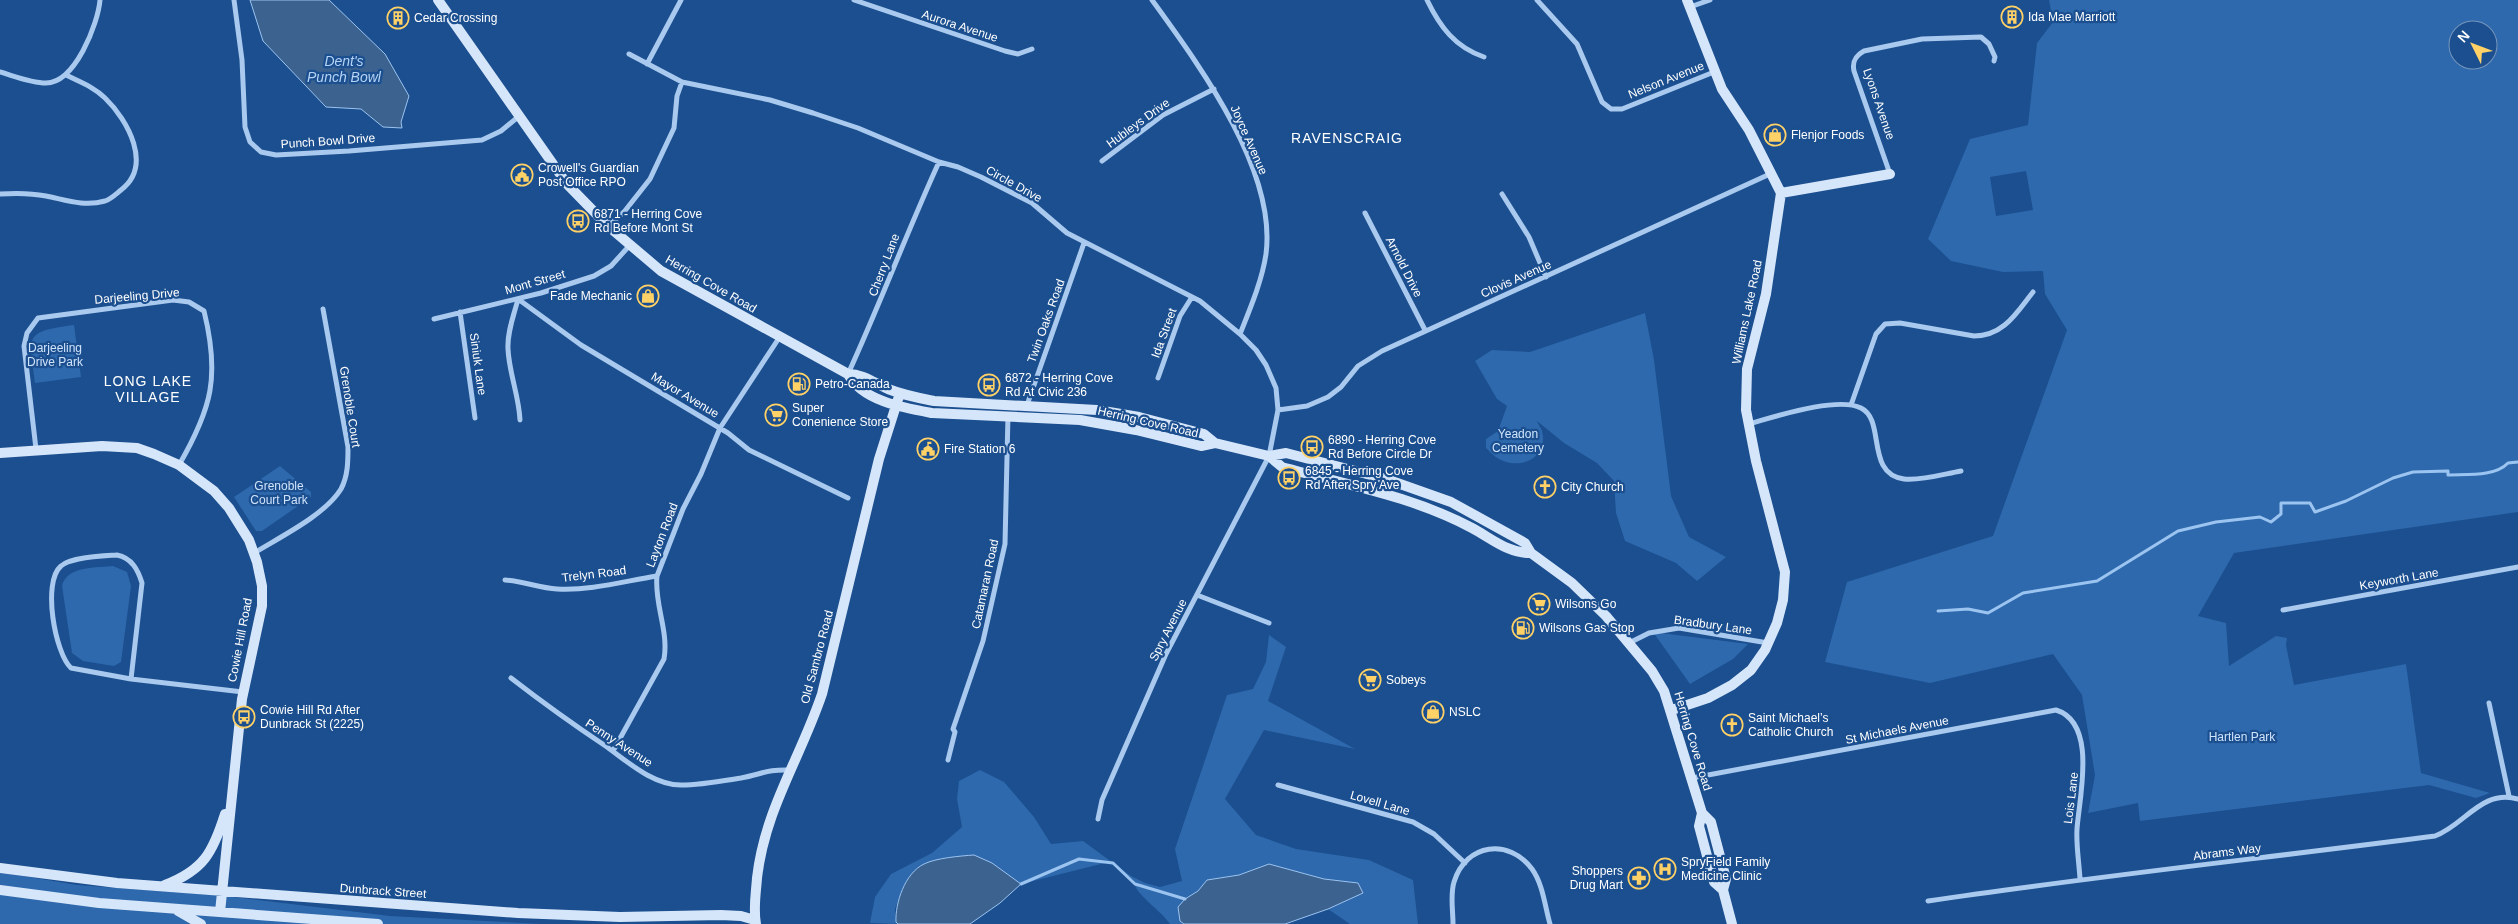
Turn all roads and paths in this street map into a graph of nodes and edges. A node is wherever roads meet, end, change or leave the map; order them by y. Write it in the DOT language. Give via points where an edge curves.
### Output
graph roads {
  1 [pos="100,0"];
  2 [pos="234,0"];
  3 [pos="438,0"];
  4 [pos="681,0"];
  5 [pos="854,0"];
  6 [pos="1152,0"];
  7 [pos="1427,0"];
  8 [pos="1537,0"];
  9 [pos="1710,0"];
  10 [pos="1688,4"];
  11 [pos="1032,49"];
  12 [pos="629,54"];
  13 [pos="1484,57"];
  14 [pos="1994,61"];
  15 [pos="646,64"];
  16 [pos="0,72"];
  17 [pos="1714,72"];
  18 [pos="66,76"];
  19 [pos="682,82"];
  20 [pos="1214,89"];
  21 [pos="518,117"];
  22 [pos="939,162"];
  23 [pos="1102,162"];
  24 [pos="1770,174"];
  25 [pos="1890,174"];
  26 [pos="1781,193"];
  27 [pos="0,194"];
  28 [pos="1502,194"];
  29 [pos="1365,213"];
  30 [pos="608,226"];
  31 [pos="1084,243"];
  32 [pos="630,245"];
  33 [pos="1546,277"];
  34 [pos="2033,292"];
  35 [pos="1192,297"];
  36 [pos="518,299"];
  37 [pos="323,309"];
  38 [pos="460,312"];
  39 [pos="434,320"];
  40 [pos="1425,330"];
  41 [pos="1240,334"];
  42 [pos="780,338"];
  43 [pos="848,374"];
  44 [pos="1158,378"];
  45 [pos="900,393"];
  46 [pos="1008,404"];
  47 [pos="1027,405"];
  48 [pos="1851,405"];
  49 [pos="896,406"];
  50 [pos="1278,410"];
  51 [pos="1008,417"];
  52 [pos="475,418"];
  53 [pos="520,420"];
  54 [pos="1748,424"];
  55 [pos="720,428"];
  56 [pos="1215,443"];
  57 [pos="36,446"];
  58 [pos="0,453"];
  59 [pos="1268,456"];
  60 [pos="179,465"];
  61 [pos="1961,471"];
  62 [pos="848,498"];
  63 [pos="254,553"];
  64 [pos="1531,553"];
  65 [pos="2518,568"];
  66 [pos="657,576"];
  67 [pos="504,580"];
  68 [pos="1197,595"];
  69 [pos="2283,610"];
  70 [pos="1269,623"];
  71 [pos="1628,643"];
  72 [pos="1768,643"];
  73 [pos="511,678"];
  74 [pos="131,679"];
  75 [pos="243,692"];
  76 [pos="2490,703"];
  77 [pos="1672,710"];
  78 [pos="2073,722"];
  79 [pos="612,751"];
  80 [pos="948,760"];
  81 [pos="790,770"];
  82 [pos="1692,778"];
  83 [pos="1278,784"];
  84 [pos="2509,796"];
  85 [pos="230,799"];
  86 [pos="2518,799"];
  87 [pos="1098,819"];
  88 [pos="1465,863"];
  89 [pos="0,868"];
  90 [pos="2080,879"];
  91 [pos="160,886"];
  92 [pos="0,890"];
  93 [pos="223,891"];
  94 [pos="1928,901"];
  95 [pos="170,907"];
  96 [pos="220,912"];
  97 [pos="753,923"];
  98 [pos="201,924"];
  99 [pos="378,924"];
  100 [pos="1453,924"];
  101 [pos="1550,924"];
  102 [pos="1732,924"];
  1 -- 18 [label="street" via="99,15 88,42"];
  2 -- 21 [label="street, Punch Bowl Drive" via="242,60 244,127 250,142 261,152 349,151 482,140 500,132"];
  3 -- 21 [label="main road, Herring Cove Road"];
  4 -- 15 [label="street"];
  5 -- 11 [label="street, Aurora Avenue" via="1005,51 1018,54"];
  6 -- 20 [label="street, Joyce Avenue"];
  7 -- 13 [label="street" via="1448,35 1464,48"];
  8 -- 17 [label="street, Nelson Avenue" via="1577,44 1602,102 1611,109 1622,109"];
  9 -- 10 [label="street"];
  10 -- 17 [label="main road"];
  12 -- 15 [label="street, Circle Drive"];
  14 -- 25 [label="street, Lyons Avenue" via="1995,57 1982,37 1922,39 1864,51 1857,56 1854,71"];
  15 -- 19 [label="street, Circle Drive"];
  16 -- 18 [label="street" via="47,83"];
  17 -- 24 [label="main road" via="1749,130"];
  18 -- 27 [label="street" via="95,89 125,122 136,156 134,175 127,186 108,200 97,203 84,204 43,195"];
  19 -- 22 [label="street, Circle Drive" via="770,100 813,113"];
  19 -- 30 [label="street" via="674,128 650,179 624,212"];
  20 -- 23 [label="street, Hubleys Drive" via="1163,115"];
  20 -- 41 [label="street, Joyce Avenue" via="1245,149 1265,219 1262,271"];
  21 -- 30 [label="main road, Herring Cove Road" via="567,184"];
  22 -- 31 [label="street, Circle Drive" via="958,166 1032,203 1067,234"];
  22 -- 43 [label="street, Cherry Lane"];
  24 -- 26 [label="main road"];
  24 -- 33 [label="street, Clovis Avenue"];
  25 -- 26 [label="main road, Lyons Avenue"];
  26 -- 54 [label="main road, Williams Lake Road" via="1766,294 1748,369"];
  28 -- 33 [label="street" via="1529,237"];
  29 -- 40 [label="street, Arnold Drive"];
  30 -- 32 [label="main road, Herring Cove Road"];
  31 -- 35 [label="street, Circle Drive"];
  31 -- 47 [label="street, Twin Oaks Road"];
  32 -- 36 [label="street, Mont Street" via="611,266 597,275"];
  32 -- 42 [label="main road, Herring Cove Road" via="661,271"];
  33 -- 40 [label="street, Clovis Avenue"];
  34 -- 48 [label="street" via="2004,327 1987,335 1974,336 1900,323 1885,324 1876,334"];
  35 -- 41 [label="street, Circle Drive"];
  35 -- 44 [label="street, Ida Street" via="1180,316"];
  36 -- 38 [label="street, Mont Street"];
  36 -- 53 [label="street" via="508,348"];
  36 -- 55 [label="street, Mayor Avenue" via="581,345"];
  37 -- 63 [label="street, Grenoble Court" via="348,447 348,470 341,488 327,505"];
  38 -- 39 [label="street, Mont Street"];
  38 -- 52 [label="street, Siniuk Lane"];
  40 -- 50 [label="street, Clovis Avenue" via="1368,358 1328,397 1307,406"];
  41 -- 50 [label="street, Circle Drive" via="1266,365 1276,388"];
  42 -- 43 [label="main road, Herring Cove Road"];
  42 -- 55 [label="street, Layton Road"];
  43 -- 45 [label="main road, Herring Cove Road" via="859,374"];
  43 -- 49 [label="main road, Herring Cove Road" via="854,385"];
  45 -- 46 [label="main road, Herring Cove Road" via="934,401"];
  45 -- 49 [label="main road, Old Sambro Road"];
  46 -- 47 [label="main road, Herring Cove Road"];
  46 -- 51 [label="street, Catamaran Road"];
  47 -- 56 [label="main road, Herring Cove Road" via="1113,412 1204,434"];
  48 -- 54 [label="street" via="1810,407"];
  48 -- 61 [label="street" via="1868,415 1881,461 1895,476 1908,479"];
  49 -- 51 [label="main road, Herring Cove Road" via="932,413"];
  49 -- 81 [label="main road, Old Sambro Road" via="879,459 822,694"];
  50 -- 59 [label="street, Circle Drive"];
  51 -- 56 [label="main road, Herring Cove Road" via="1080,420 1201,446"];
  51 -- 80 [label="street, Catamaran Road" via="1004,544 983,642 953,730 956,732"];
  54 -- 72 [label="main road, Williams Lake Road" via="1786,572 1781,612"];
  55 -- 62 [label="street, Mayor Avenue" via="749,450"];
  55 -- 66 [label="street, Layton Road"];
  56 -- 59 [label="main road, Herring Cove Road"];
  57 -- 58 [label="main road, Cowie Hill Road"];
  57 -- 60 [label="main road, Cowie Hill Road" via="136,448"];
  57 -- 60 [label="street, Darjeeling Drive" via="24,346 27,333 38,318 173,300 189,302 204,311 214,360 210,402"];
  59 -- 64 [label="main road, Herring Cove Road" via="1282,467 1408,500 1472,528 1518,554"];
  59 -- 64 [label="main road, Herring Cove Road" via="1286,453 1415,488 1500,527 1525,543"];
  59 -- 68 [label="street, Spry Avenue"];
  60 -- 63 [label="main road, Cowie Hill Road" via="202,481 229,508"];
  63 -- 75 [label="main road, Cowie Hill Road" via="262,586 262,606"];
  64 -- 71 [label="main road, Herring Cove Road" via="1572,583"];
  65 -- 69 [label="street, Keyworth Lane"];
  66 -- 67 [label="street, Trelyn Road" via="560,589 520,580"];
  66 -- 79 [label="street, Layton Road" via="665,641 664,659"];
  68 -- 70 [label="street"];
  68 -- 87 [label="street, Spry Avenue" via="1166,654 1102,800"];
  71 -- 72 [label="street, Bradbury Lane" via="1649,633 1679,628"];
  71 -- 77 [label="main road, Herring Cove Road" via="1652,671"];
  72 -- 77 [label="main road, Williams Lake Road" via="1751,670 1732,685 1708,698"];
  73 -- 79 [label="street, Penny Avenue"];
  74 -- 74 [label="street" via="80,671 67,664 54,622 52,580 61,565 117,555 124,556 138,570 142,583"];
  74 -- 75 [label="street"];
  75 -- 85 [label="main road, Cowie Hill Road"];
  76 -- 84 [label="street"];
  77 -- 82 [label="main road, Herring Cove Road"];
  78 -- 82 [label="street, St Michaels Avenue" via="2056,710"];
  78 -- 90 [label="street, Lois Lane" via="2085,771 2077,831"];
  79 -- 81 [label="street, Penny Avenue" via="649,775 679,785 743,778 771,769"];
  81 -- 97 [label="main road, Old Sambro Road" via="776,799 765,835"];
  82 -- 102 [label="main road, Herring Cove Road" via="1702,812 1711,822 1726,880 1723,890"];
  83 -- 88 [label="street, Lovell Lane" via="1413,822 1434,834"];
  84 -- 86 [label="street"];
  84 -- 90 [label="street, Abrams Way" via="2490,799 2435,836"];
  85 -- 91 [label="main road" via="208,856 191,874"];
  85 -- 93 [label="main road, Cowie Hill Road"];
  88 -- 100 [label="street" via="1453,888"];
  88 -- 101 [label="street" via="1475,854 1490,848 1507,850 1522,857 1537,878"];
  89 -- 91 [label="main road, Dunbrack Street"];
  90 -- 94 [label="street, Abrams Way"];
  91 -- 93 [label="main road, Dunbrack Street"];
  92 -- 95 [label="main road" via="77,901"];
  93 -- 96 [label="main road, Cowie Hill Road"];
  93 -- 97 [label="main road, Dunbrack Street" via="518,913 620,917 721,914"];
  95 -- 96 [label="main road"];
  95 -- 98 [label="main road"];
  96 -- 99 [label="main road"];
}
